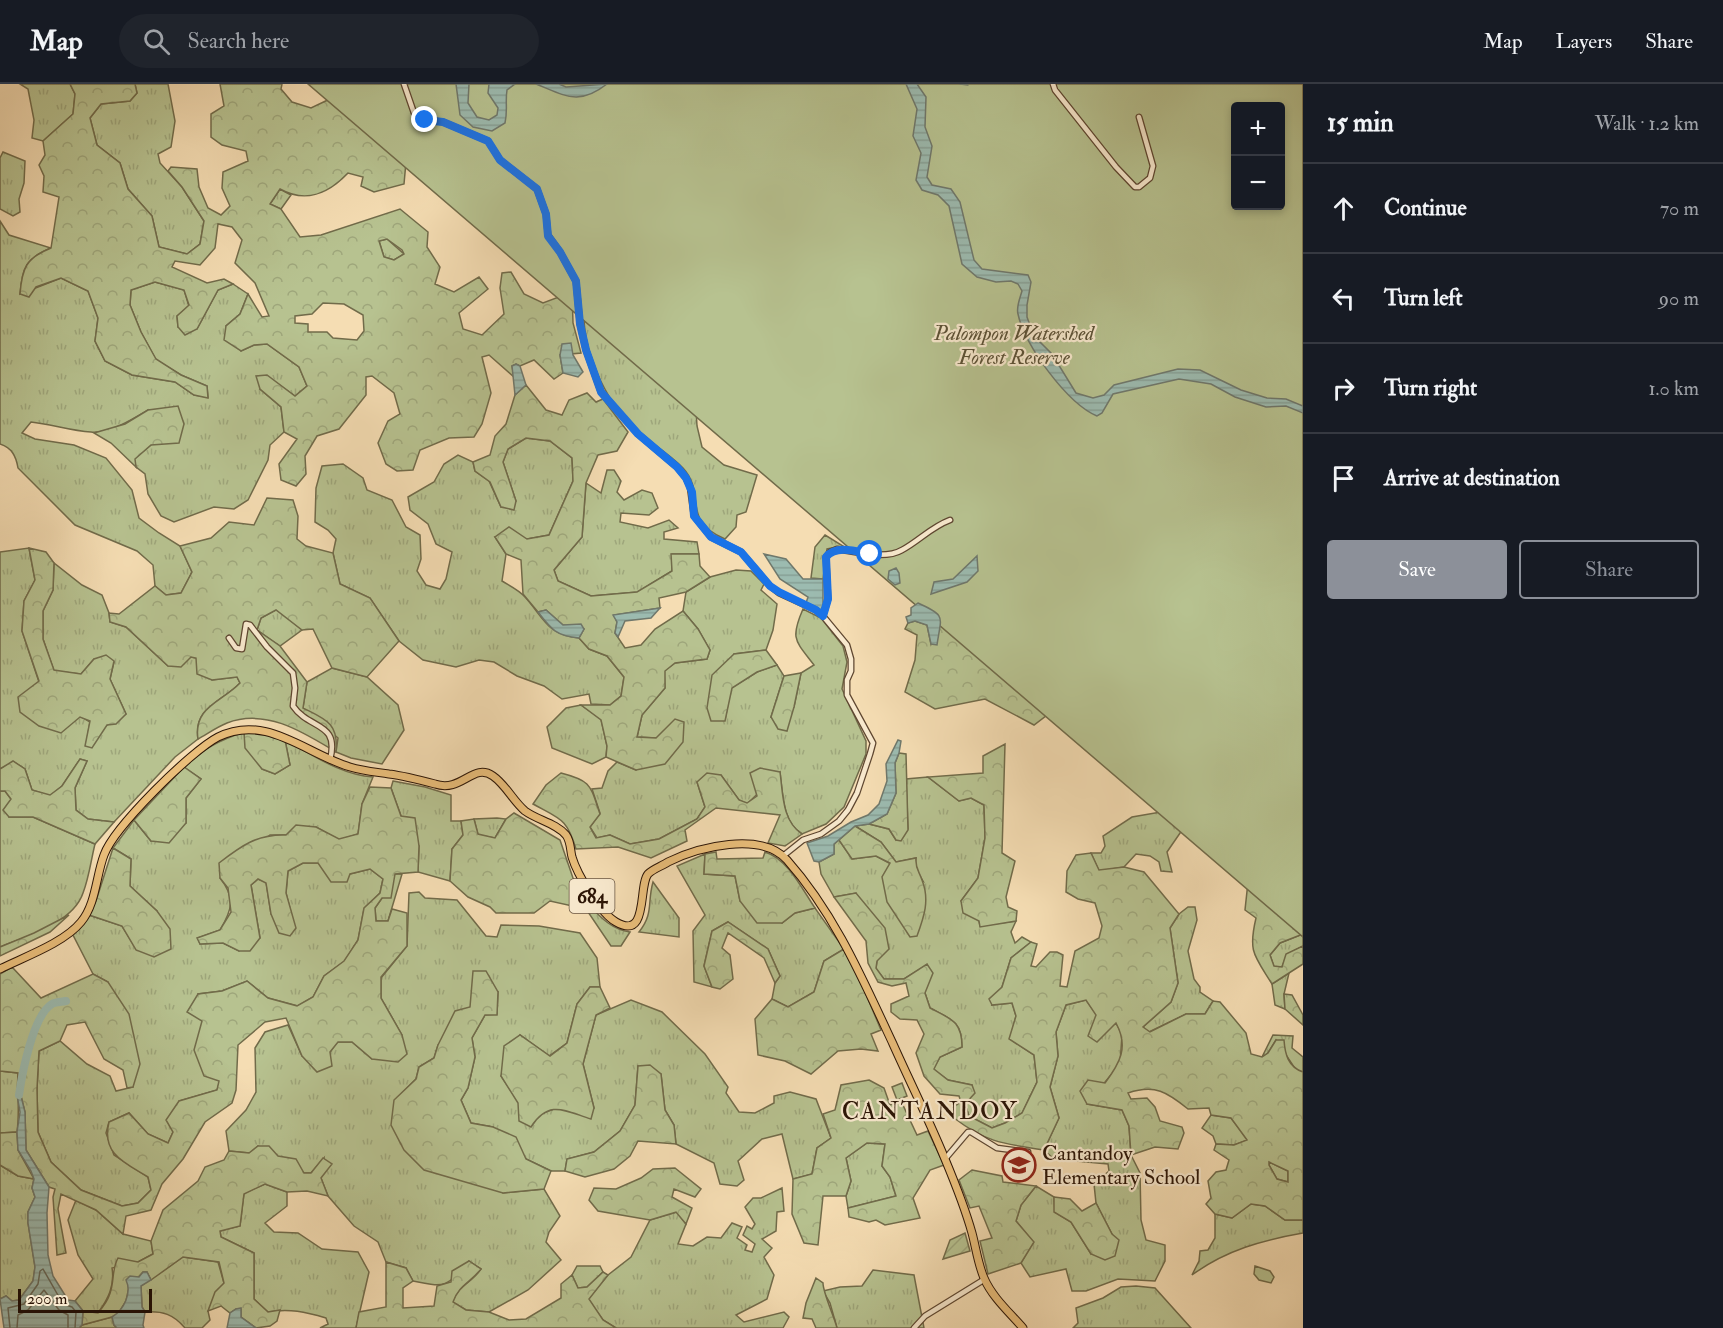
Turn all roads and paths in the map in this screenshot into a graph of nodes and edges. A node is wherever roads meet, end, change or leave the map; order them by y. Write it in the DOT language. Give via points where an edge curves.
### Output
graph roads {
  1 [pos="404,84"];
  2 [pos="1053,84"];
  3 [pos="1139,117"];
  4 [pos="950,520"];
  5 [pos="823,616"];
  6 [pos="229,638"];
  7 [pos="330,760"];
  8 [pos="783,856"];
  9 [pos="0,969"];
  10 [pos="1028,1152"];
  11 [pos="945,1158"];
  12 [pos="985,1279"];
  13 [pos="914,1328"];
  14 [pos="1023,1328"];
  1 -- 5 [label="street" via="419,119 443,122 488,141 500,160 537,189 546,214 548,236 576,281 580,324 601,392 638,434 686,478 699,525 711,537 741,552 770,586"];
  2 -- 3 [label="street" via="1116,167 1139,188 1150,178 1153,166"];
  4 -- 5 [label="street" via="892,554 837,549 830,552 826,557 828,599"];
  5 -- 8 [label="street" via="847,645 851,659 847,694 873,743 848,810 830,828 803,840"];
  6 -- 7 [label="street" via="236,648 242,649 246,624 250,625 290,668 295,679 293,706 329,734 333,749"];
  7 -- 8 [label="highway, 684" via="443,787 478,773 490,774 528,813 566,835 587,888 610,917 624,925 640,915 648,875 692,851 747,844"];
  7 -- 9 [label="highway, 684" via="291,739 250,729 226,734 196,750 116,834 105,851 82,921 60,939"];
  8 -- 11 [label="highway" via="848,947"];
  10 -- 11 [label="street" via="997,1148 968,1132"];
  11 -- 12 [label="highway"];
  12 -- 13 [label="street" via="925,1316"];
  12 -- 14 [label="highway"];
}
